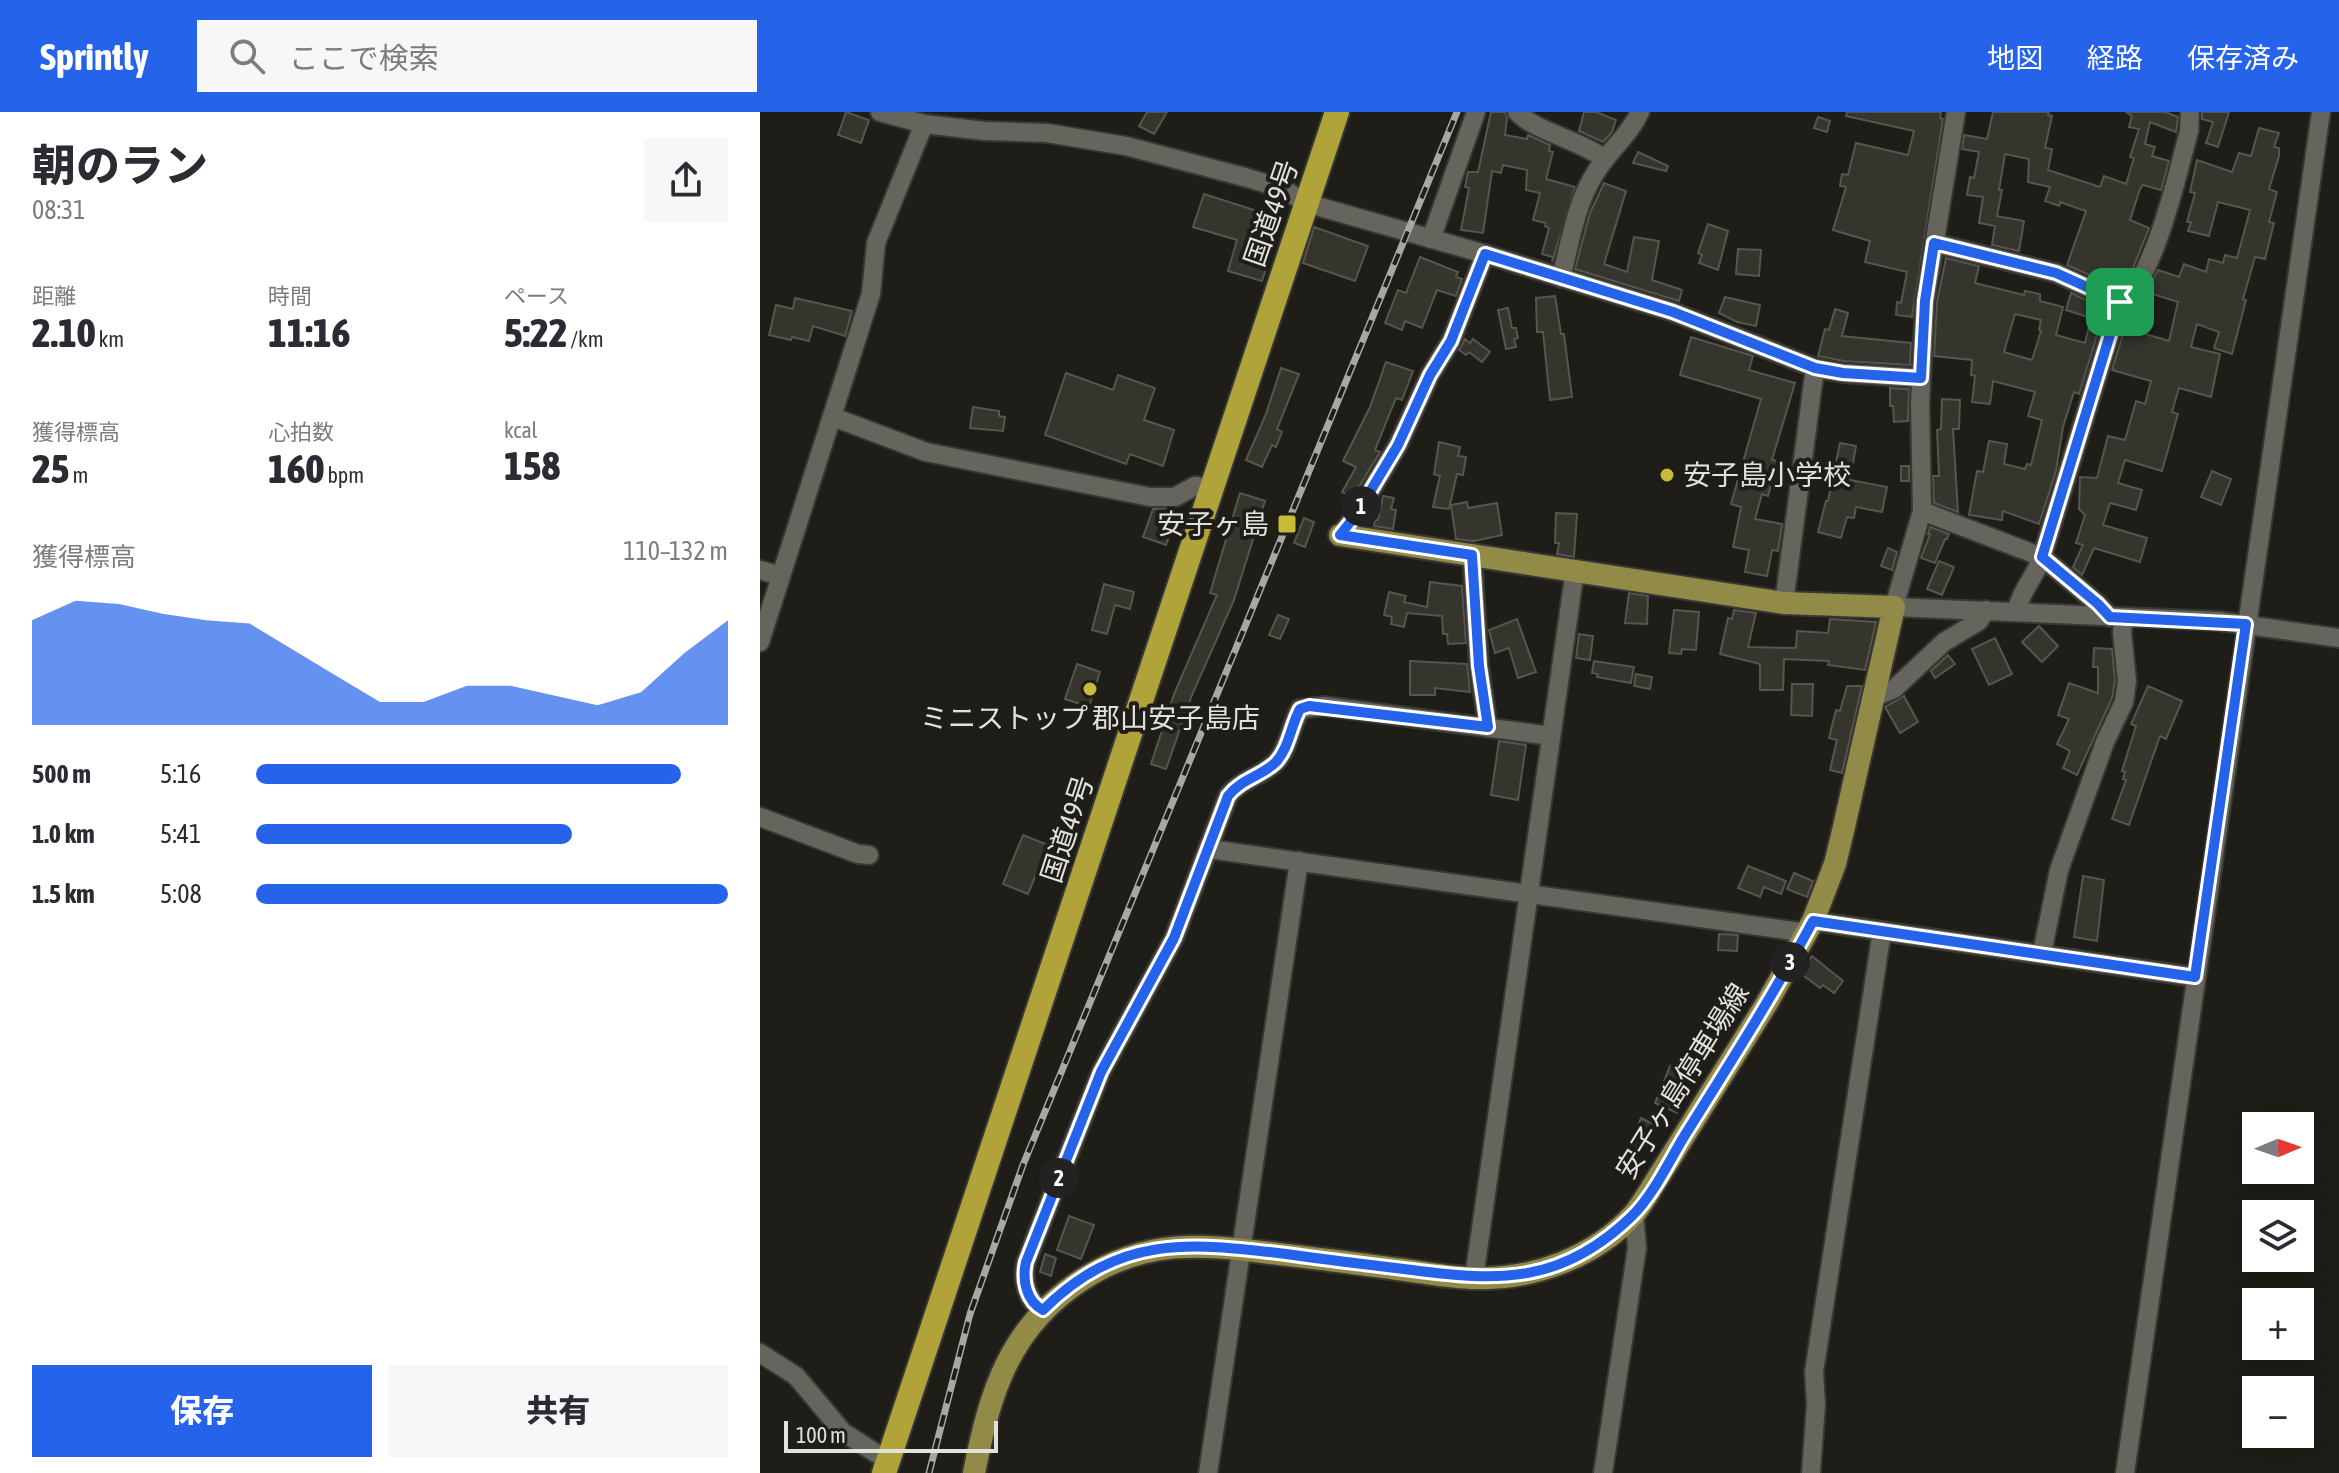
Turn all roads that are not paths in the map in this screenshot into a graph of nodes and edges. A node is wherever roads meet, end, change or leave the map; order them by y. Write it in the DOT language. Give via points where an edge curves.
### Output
graph roads {
  1 [pos="880,112"];
  2 [pos="1337,112"];
  3 [pos="1476,112"];
  4 [pos="1517,112"];
  5 [pos="1640,112"];
  6 [pos="1956,112"];
  7 [pos="2190,112"];
  8 [pos="2321,112"];
  9 [pos="924,124"];
  10 [pos="1605,159"];
  11 [pos="1306,203"];
  12 [pos="1431,239"];
  13 [pos="1934,243"];
  14 [pos="1485,254"];
  15 [pos="1561,278"];
  16 [pos="2120,302"];
  17 [pos="1815,368"];
  18 [pos="1921,378"];
  19 [pos="833,417"];
  20 [pos="1211,488"];
  21 [pos="1922,511"];
  22 [pos="1340,535"];
  23 [pos="1472,555"];
  24 [pos="2042,557"];
  25 [pos="760,570"];
  26 [pos="1575,570"];
  27 [pos="781,576"];
  28 [pos="1784,603"];
  29 [pos="1894,607"];
  30 [pos="1986,610"];
  31 [pos="2017,611"];
  32 [pos="2117,618"];
  33 [pos="2246,624"];
  34 [pos="2339,638"];
  35 [pos="760,642"];
  36 [pos="1872,698"];
  37 [pos="1488,727"];
  38 [pos="1551,736"];
  39 [pos="760,817"];
  40 [pos="1209,849"];
  41 [pos="869,855"];
  42 [pos="1299,861"];
  43 [pos="1530,894"];
  44 [pos="1810,927"];
  45 [pos="1882,931"];
  46 [pos="2042,953"];
  47 [pos="2195,977"];
  48 [pos="1634,1214"];
  49 [pos="1242,1249"];
  50 [pos="1474,1278"];
  51 [pos="1043,1310"];
  52 [pos="760,1353"];
  53 [pos="886,1467"];
  54 [pos="974,1473"];
  55 [pos="1208,1473"];
  56 [pos="1603,1473"];
  57 [pos="1811,1473"];
  58 [pos="2125,1473"];
  1 -- 9 [label="street"];
  2 -- 11 [label="highway, 国道49号"];
  3 -- 12 [label="street"];
  4 -- 10 [label="street"];
  5 -- 10 [label="street"];
  6 -- 13 [label="street"];
  7 -- 16 [label="street" via="2172,194 2144,274 2129,298"];
  8 -- 33 [label="street"];
  9 -- 11 [label="street" via="1047,133 1126,146 1283,189"];
  9 -- 19 [label="street" via="876,243 871,294"];
  10 -- 15 [label="street" via="1587,187"];
  11 -- 12 [label="street"];
  11 -- 20 [label="highway, 国道49号"];
  12 -- 14 [label="street"];
  13 -- 16 [label="street" via="2056,273"];
  13 -- 18 [label="street"];
  14 -- 15 [label="street"];
  14 -- 22 [label="street" via="1451,341 1398,445"];
  15 -- 17 [label="street" via="1673,312"];
  16 -- 24 [label="street"];
  17 -- 18 [label="street"];
  17 -- 28 [label="street"];
  18 -- 21 [label="street"];
  19 -- 20 [label="street" via="926,452 1150,497 1175,497 1195,486"];
  19 -- 27 [label="street"];
  20 -- 53 [label="highway, 国道49号"];
  21 -- 24 [label="street"];
  21 -- 29 [label="street"];
  22 -- 23 [label="main road"];
  23 -- 26 [label="main road"];
  23 -- 37 [label="street"];
  24 -- 31 [label="street"];
  24 -- 32 [label="street"];
  25 -- 27 [label="street"];
  26 -- 28 [label="main road"];
  26 -- 38 [label="street"];
  27 -- 35 [label="street"];
  28 -- 29 [label="main road"];
  29 -- 30 [label="street"];
  29 -- 36 [label="main road, 安子ヶ島停車場線"];
  30 -- 31 [label="street"];
  30 -- 36 [label="street" via="1894,689"];
  31 -- 32 [label="street"];
  32 -- 33 [label="street"];
  32 -- 46 [label="street" via="2127,681 2124,702 2059,870"];
  33 -- 34 [label="street"];
  33 -- 47 [label="street"];
  36 -- 44 [label="main road, 安子ヶ島停車場線" via="1835,864"];
  37 -- 38 [label="street"];
  37 -- 40 [label="street" via="1324,706 1300,709 1280,757 1228,796"];
  38 -- 43 [label="street"];
  39 -- 41 [label="street"];
  40 -- 42 [label="street"];
  40 -- 51 [label="street" via="1169,949 1101,1072 1026,1262 1027,1291"];
  42 -- 43 [label="street"];
  42 -- 49 [label="street"];
  43 -- 44 [label="street"];
  43 -- 50 [label="street"];
  44 -- 45 [label="street"];
  44 -- 48 [label="main road, 安子ヶ島停車場線"];
  45 -- 46 [label="street"];
  45 -- 57 [label="street" via="1814,1372"];
  46 -- 47 [label="street"];
  47 -- 58 [label="street"];
  48 -- 50 [label="main road, 安子ヶ島停車場線" via="1564,1263 1525,1274"];
  48 -- 56 [label="street" via="1637,1248"];
  49 -- 50 [label="main road, 安子ヶ島停車場線"];
  49 -- 51 [label="main road, 安子ヶ島停車場線" via="1194,1245 1130,1255 1095,1271"];
  49 -- 55 [label="street"];
  51 -- 54 [label="main road, 安子ヶ島停車場線" via="1021,1337 998,1382"];
  52 -- 53 [label="street" via="796,1376 843,1432"];
}
